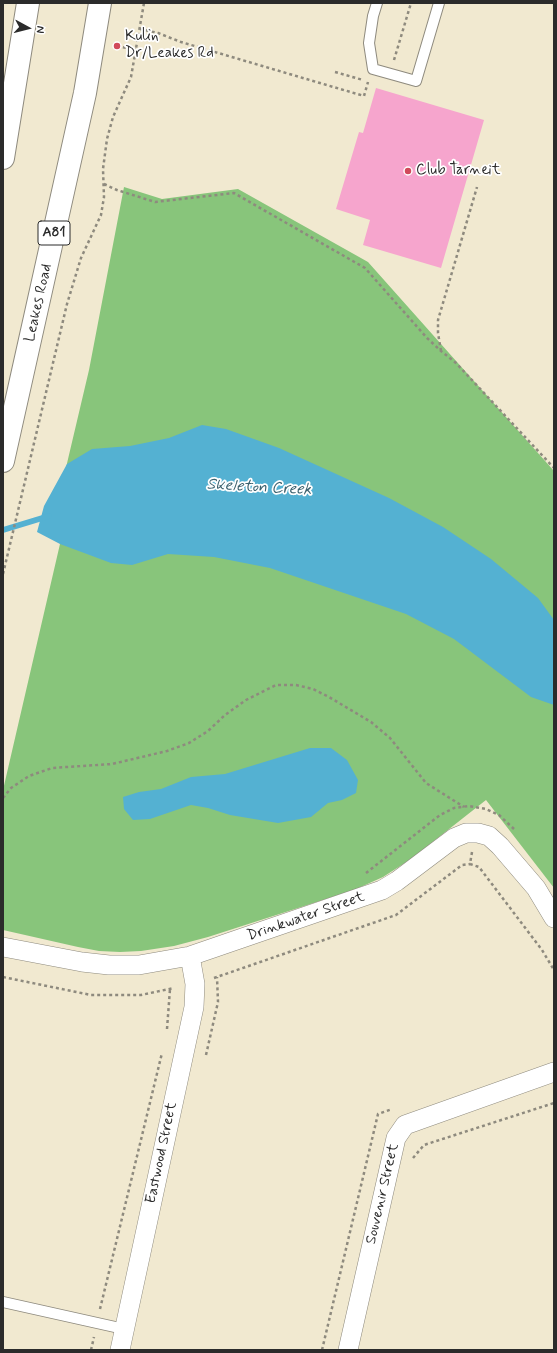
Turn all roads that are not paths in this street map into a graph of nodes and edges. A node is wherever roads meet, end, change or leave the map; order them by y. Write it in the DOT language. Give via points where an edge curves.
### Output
graph roads {
  1 [pos="28,3"];
  2 [pos="100,3"];
  3 [pos="377,3"];
  4 [pos="439,3"];
  5 [pos="3,158"];
  6 [pos="3,462"];
  7 [pos="554,918"];
  8 [pos="3,947"];
  9 [pos="190,956"];
  10 [pos="554,1072"];
  11 [pos="3,1302"];
  12 [pos="124,1329"];
  13 [pos="120,1350"];
  14 [pos="348,1350"];
  1 -- 5 [label="highway"];
  2 -- 6 [label="highway, Leakes Road / A81" via="85,94"];
  3 -- 4 [label="lane" via="369,43 373,69 416,81"];
  7 -- 9 [label="street, Drinkwater Street" via="536,888 500,846 489,836 466,833 454,838 382,890"];
  8 -- 9 [label="street, Drinkwater Street" via="109,965 139,965"];
  9 -- 12 [label="street, Eastwood Street" via="195,984 194,1007"];
  10 -- 14 [label="street, Souvenir Street" via="405,1125 396,1138"];
  11 -- 12 [label="lane"];
  12 -- 13 [label="street, Eastwood Street"];
}
